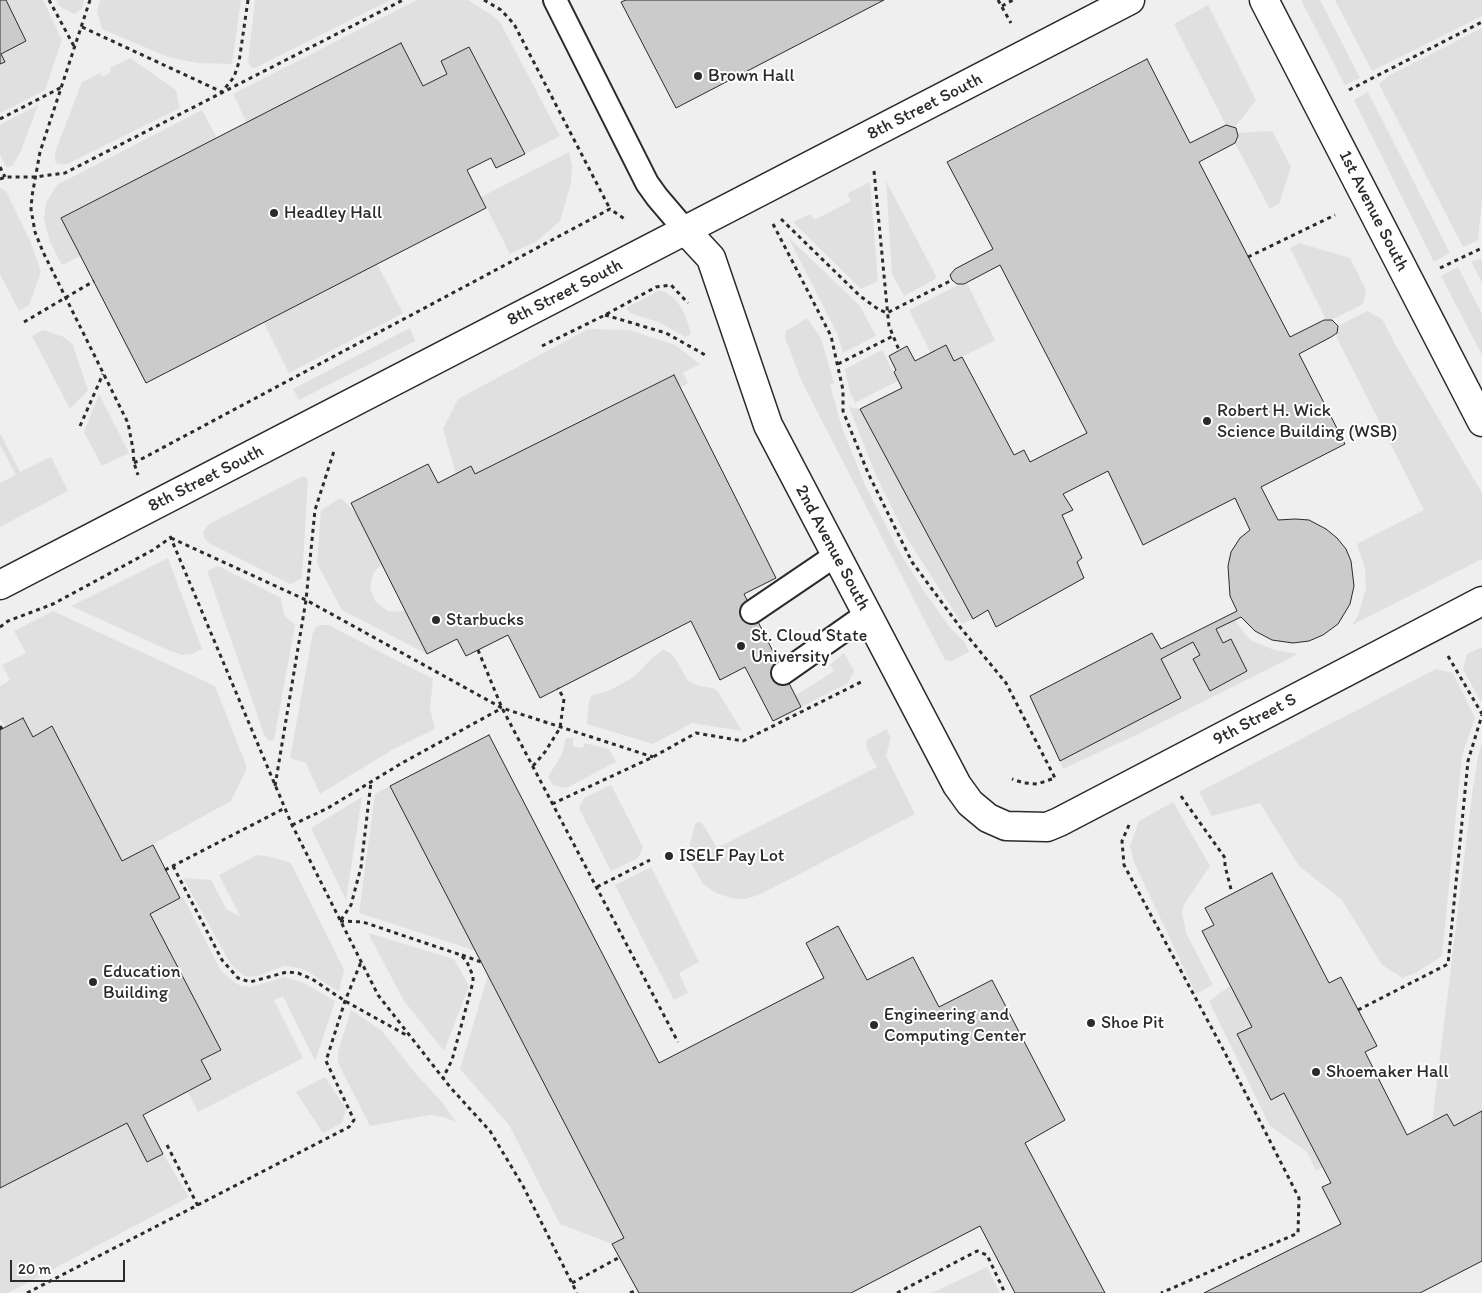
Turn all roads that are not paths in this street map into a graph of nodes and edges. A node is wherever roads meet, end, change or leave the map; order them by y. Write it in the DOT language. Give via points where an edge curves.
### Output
graph roads {
  1 [pos="555,0"];
  2 [pos="1130,0"];
  3 [pos="1264,0"];
  4 [pos="686,231"];
  5 [pos="1482,422"];
  6 [pos="836,555"];
  7 [pos="0,585"];
  8 [pos="1482,601"];
  9 [pos="752,612"];
  10 [pos="867,614"];
  11 [pos="784,673"];
  12 [pos="1024,826"];
  1 -- 4 [label="lane" via="647,184"];
  2 -- 4 [label="street, 8th Street South"];
  3 -- 5 [label="street, 1st Avenue South"];
  4 -- 6 [label="street, 2nd Avenue South" via="711,258 768,425"];
  4 -- 7 [label="street, 8th Street South"];
  6 -- 9 [label="lane"];
  6 -- 10 [label="street, 2nd Avenue South"];
  8 -- 12 [label="street, 9th Street S" via="1059,822 1047,827"];
  10 -- 11 [label="lane"];
  10 -- 12 [label="street, 2nd Avenue South" via="957,785 970,803 988,818 1006,826"];
}
